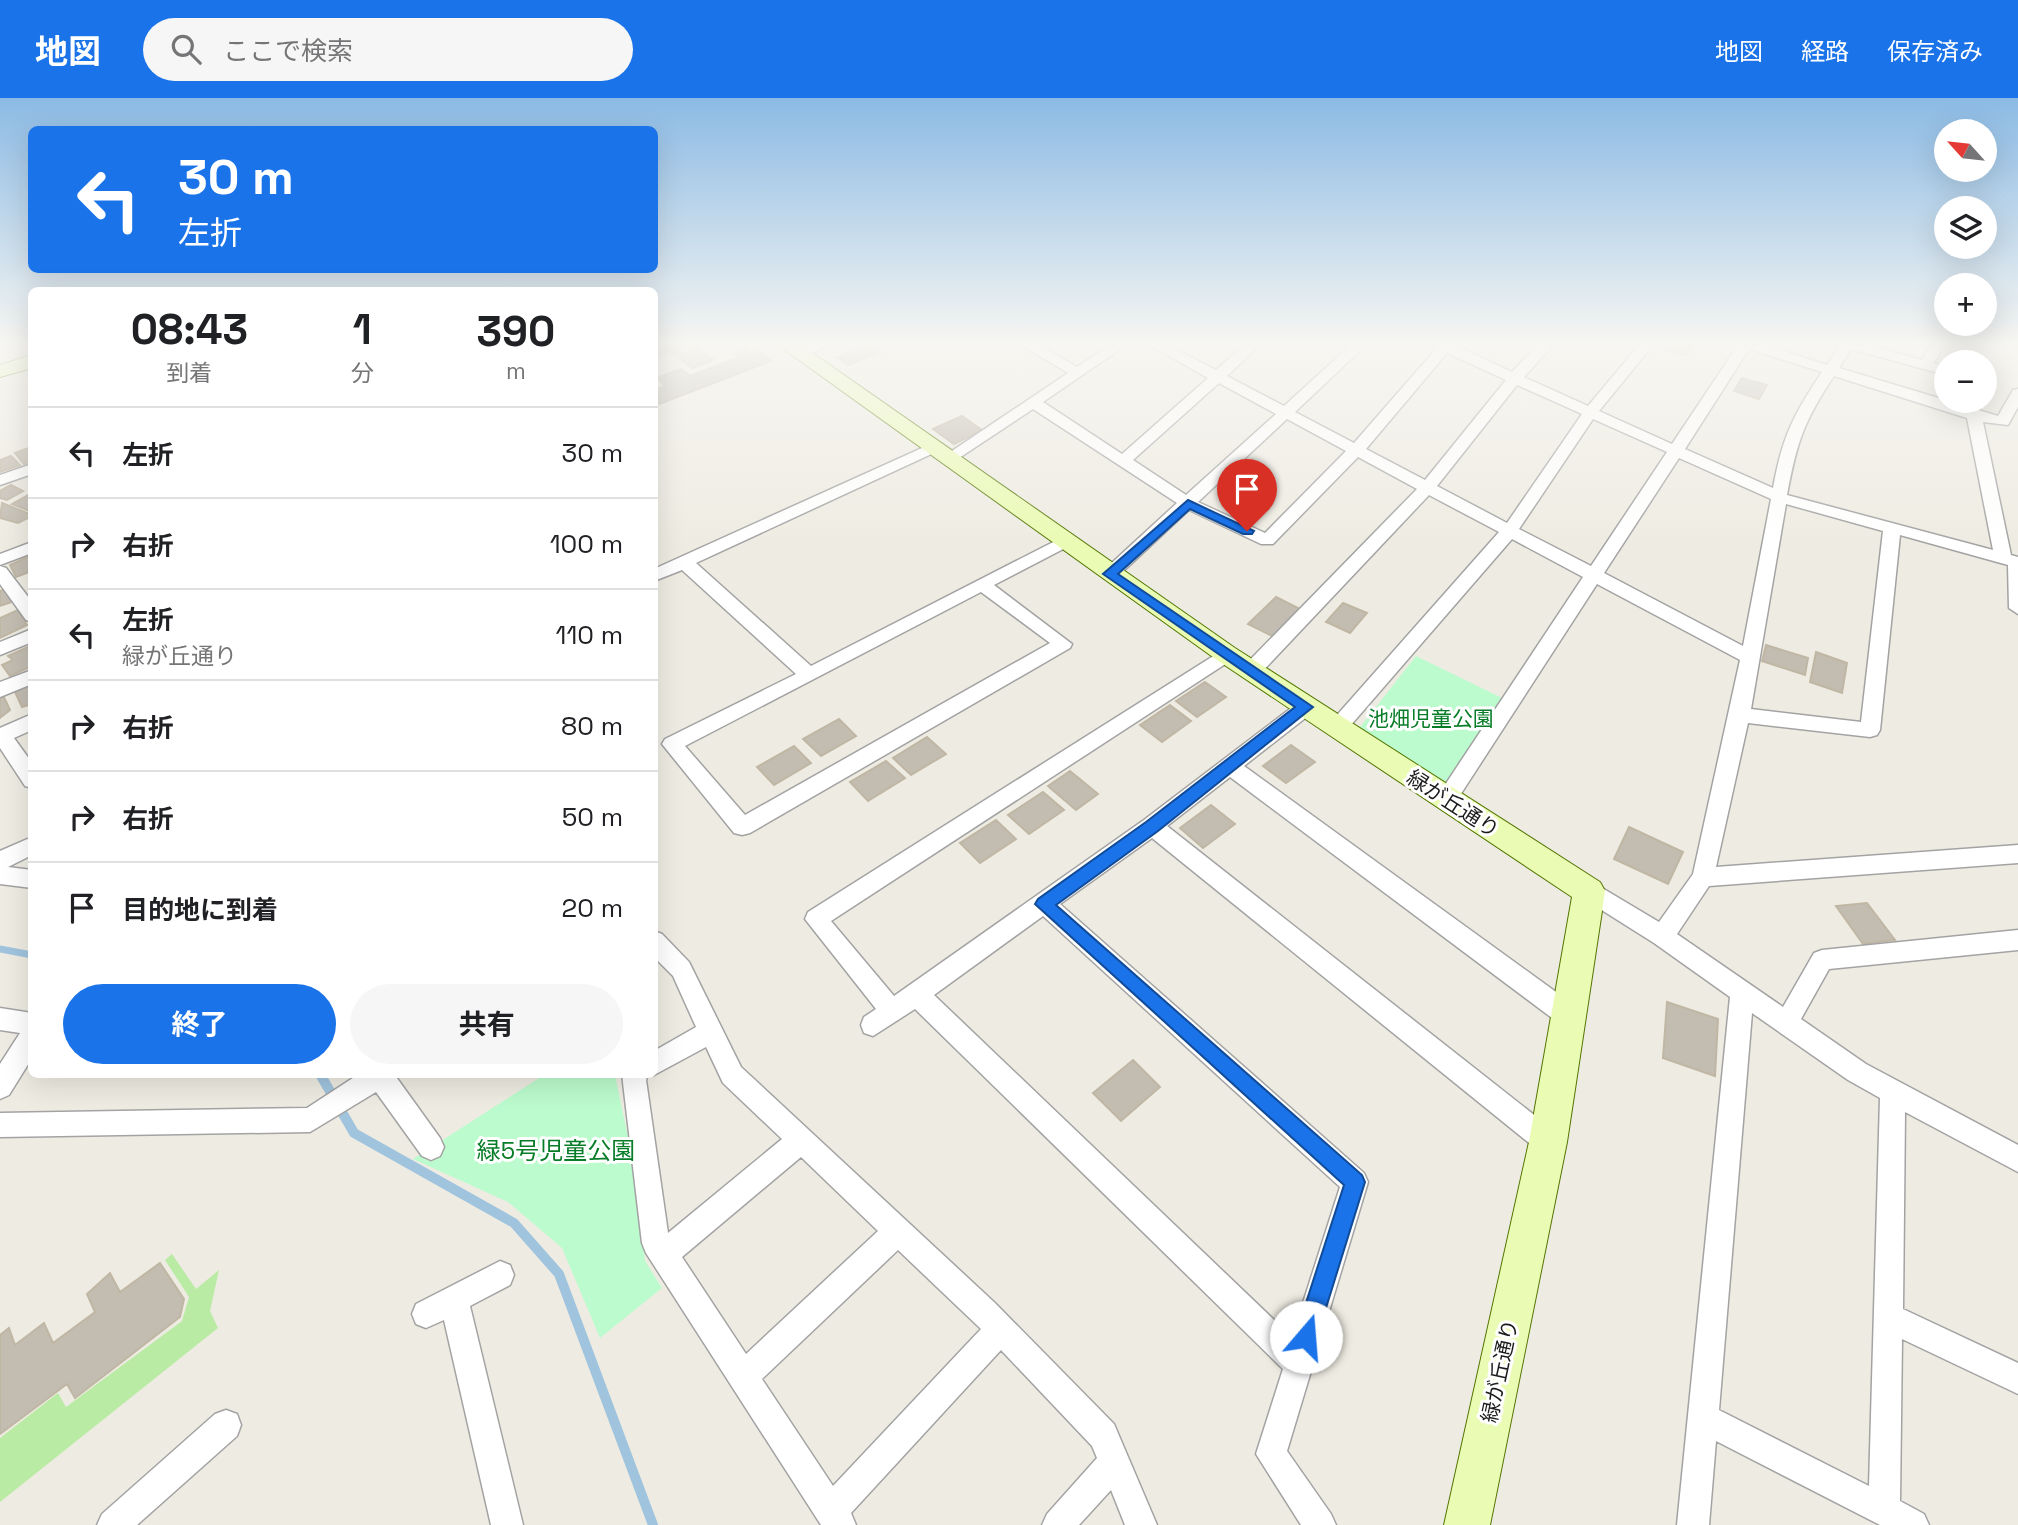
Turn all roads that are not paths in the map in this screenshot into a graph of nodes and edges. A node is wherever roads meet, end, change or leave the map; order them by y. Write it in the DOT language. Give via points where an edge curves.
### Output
graph roads {
  1 [pos="886,412"];
  2 [pos="1018,412"];
  3 [pos="1048,412"];
  4 [pos="1179,412"];
  5 [pos="1285,412"];
  6 [pos="1388,412"];
  7 [pos="1488,412"];
  8 [pos="1587,412"];
  9 [pos="1702,412"];
  10 [pos="1803,412"];
  11 [pos="1963,412"];
  12 [pos="2008,412"];
  13 [pos="1590,413"];
  14 [pos="1974,415"];
  15 [pos="1356,450"];
  16 [pos="1674,452"];
  17 [pos="941,454"];
  18 [pos="1124,460"];
  19 [pos="28,470"];
  20 [pos="0,480"];
  21 [pos="1426,489"];
  22 [pos="1780,498"];
  23 [pos="1188,504"];
  24 [pos="1892,529"];
  25 [pos="1509,532"];
  26 [pos="1065,541"];
  27 [pos="28,549"];
  28 [pos="0,560"];
  29 [pos="2012,561"];
  30 [pos="684,562"];
  31 [pos="0,572"];
  32 [pos="658,574"];
  33 [pos="1110,574"];
  34 [pos="1594,577"];
  35 [pos="982,585"];
  36 [pos="2018,608"];
  37 [pos="28,610"];
  38 [pos="28,637"];
  39 [pos="0,649"];
  40 [pos="1751,658"];
  41 [pos="1239,663"];
  42 [pos="809,675"];
  43 [pos="28,678"];
  44 [pos="0,690"];
  45 [pos="1306,707"];
  46 [pos="1740,715"];
  47 [pos="28,723"];
  48 [pos="1337,728"];
  49 [pos="1,735"];
  50 [pos="1229,766"];
  51 [pos="28,774"];
  52 [pos="1446,800"];
  53 [pos="1152,826"];
  54 [pos="28,847"];
  55 [pos="2018,854"];
  56 [pos="0,861"];
  57 [pos="0,875"];
  58 [pos="1703,877"];
  59 [pos="28,878"];
  60 [pos="1590,891"];
  61 [pos="1044,904"];
  62 [pos="1662,936"];
  63 [pos="2018,940"];
  64 [pos="658,946"];
  65 [pos="915,993"];
  66 [pos="1742,995"];
  67 [pos="892,1011"];
  68 [pos="1569,1016"];
  69 [pos="0,1019"];
  70 [pos="28,1023"];
  71 [pos="1786,1024"];
  72 [pos="873,1025"];
  73 [pos="711,1031"];
  74 [pos="28,1042"];
  75 [pos="658,1062"];
  76 [pos="377,1078"];
  77 [pos="383,1078"];
  78 [pos="633,1078"];
  79 [pos="0,1087"];
  80 [pos="1893,1091"];
  81 [pos="0,1125"];
  82 [pos="801,1140"];
  83 [pos="1548,1142"];
  84 [pos="431,1147"];
  85 [pos="2018,1159"];
  86 [pos="898,1231"];
  87 [pos="664,1254"];
  88 [pos="500,1275"];
  89 [pos="454,1299"];
  90 [pos="426,1314"];
  91 [pos="1888,1317"];
  92 [pos="1001,1329"];
  93 [pos="1298,1363"];
  94 [pos="743,1377"];
  95 [pos="2018,1379"];
  96 [pos="1703,1418"];
  97 [pos="226,1425"];
  98 [pos="1114,1463"];
  99 [pos="1884,1510"];
  100 [pos="835,1518"];
  101 [pos="113,1525"];
  102 [pos="507,1525"];
  103 [pos="1058,1525"];
  104 [pos="1141,1525"];
  105 [pos="1320,1525"];
  106 [pos="1467,1525"];
  107 [pos="1693,1525"];
  108 [pos="1913,1525"];
  1 -- 17 [label="street, 緑が丘通り"];
  2 -- 17 [label="street"];
  3 -- 18 [label="street"];
  4 -- 18 [label="street"];
  5 -- 15 [label="street"];
  5 -- 23 [label="street"];
  6 -- 15 [label="street"];
  7 -- 21 [label="street"];
  8 -- 13 [label="street"];
  9 -- 16 [label="street"];
  10 -- 22 [label="street" via="1788,447"];
  11 -- 14 [label="street"];
  12 -- 14 [label="street" via="2003,422"];
  13 -- 16 [label="street"];
  13 -- 25 [label="street"];
  14 -- 29 [label="street"];
  15 -- 21 [label="street"];
  15 -- 23 [label="street" via="1267,540"];
  16 -- 22 [label="street"];
  16 -- 34 [label="street"];
  17 -- 26 [label="street, 緑が丘通り"];
  17 -- 30 [label="street"];
  18 -- 23 [label="street"];
  19 -- 20 [label="street"];
  21 -- 25 [label="street"];
  21 -- 41 [label="street"];
  22 -- 24 [label="street"];
  22 -- 40 [label="street"];
  23 -- 33 [label="street"];
  24 -- 29 [label="street"];
  24 -- 46 [label="street" via="1870,730"];
  25 -- 34 [label="street"];
  25 -- 48 [label="street"];
  26 -- 33 [label="street, 緑が丘通り"];
  26 -- 35 [label="street"];
  27 -- 28 [label="street"];
  29 -- 36 [label="street"];
  30 -- 32 [label="street"];
  30 -- 42 [label="street"];
  31 -- 37 [label="street"];
  33 -- 41 [label="street, 緑が丘通り"];
  34 -- 40 [label="street"];
  34 -- 52 [label="street"];
  35 -- 42 [label="street"];
  35 -- 42 [label="street" via="1063,644 742,827 672,744"];
  38 -- 39 [label="street"];
  40 -- 46 [label="street"];
  41 -- 45 [label="street, 緑が丘通り"];
  41 -- 67 [label="street" via="816,919"];
  43 -- 44 [label="street"];
  45 -- 48 [label="street, 緑が丘通り"];
  45 -- 50 [label="street"];
  46 -- 58 [label="street"];
  47 -- 49 [label="street"];
  48 -- 52 [label="street, 緑が丘通り"];
  49 -- 51 [label="street"];
  50 -- 53 [label="street"];
  50 -- 68 [label="street"];
  52 -- 60 [label="street, 緑が丘通り"];
  53 -- 61 [label="street"];
  53 -- 83 [label="street"];
  54 -- 56 [label="street"];
  55 -- 58 [label="street"];
  57 -- 59 [label="street"];
  58 -- 62 [label="street"];
  60 -- 62 [label="street"];
  60 -- 68 [label="street, 緑が丘通り"];
  61 -- 65 [label="street"];
  61 -- 93 [label="street" via="1355,1182"];
  62 -- 66 [label="street"];
  63 -- 71 [label="street" via="1822,960"];
  64 -- 73 [label="street" via="681,969"];
  65 -- 67 [label="street"];
  65 -- 93 [label="street"];
  66 -- 71 [label="street"];
  66 -- 96 [label="street"];
  67 -- 72 [label="street"];
  68 -- 83 [label="street, 緑が丘通り"];
  69 -- 70 [label="street"];
  71 -- 80 [label="street"];
  73 -- 75 [label="street"];
  73 -- 82 [label="street" via="732,1075"];
  74 -- 79 [label="street"];
  76 -- 81 [label="street" via="310,1120"];
  77 -- 84 [label="street"];
  78 -- 87 [label="street" via="656,1243"];
  80 -- 85 [label="street"];
  80 -- 91 [label="street"];
  82 -- 86 [label="street"];
  82 -- 87 [label="street"];
  83 -- 106 [label="street, 緑が丘通り"];
  86 -- 92 [label="street"];
  86 -- 94 [label="street"];
  87 -- 94 [label="street"];
  88 -- 89 [label="street"];
  89 -- 90 [label="street"];
  89 -- 102 [label="street"];
  91 -- 95 [label="street"];
  91 -- 99 [label="street"];
  92 -- 98 [label="street" via="1103,1435"];
  92 -- 100 [label="street"];
  93 -- 105 [label="street" via="1271,1454"];
  94 -- 100 [label="street"];
  96 -- 99 [label="street"];
  96 -- 107 [label="street"];
  97 -- 101 [label="street"];
  98 -- 103 [label="street"];
  98 -- 104 [label="street"];
  99 -- 108 [label="street"];
}
